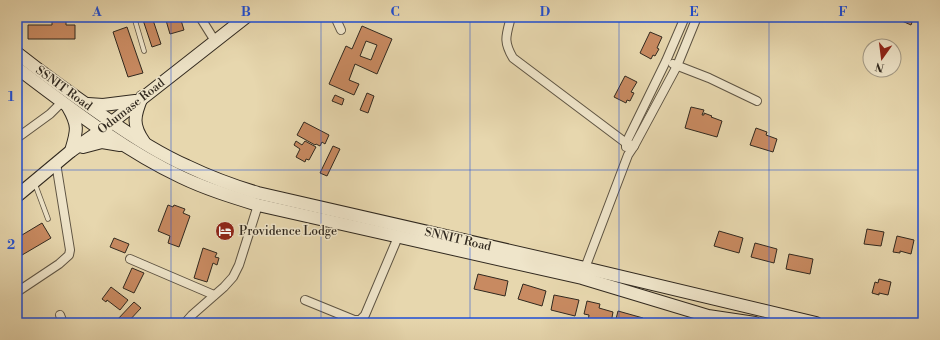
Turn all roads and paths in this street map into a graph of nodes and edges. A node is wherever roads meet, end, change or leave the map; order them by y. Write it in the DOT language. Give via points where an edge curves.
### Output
graph roads {
  1 [pos="134,17"];
  2 [pos="200,17"];
  3 [pos="246,17"];
  4 [pos="335,17"];
  5 [pos="511,17"];
  6 [pos="685,17"];
  7 [pos="697,17"];
  8 [pos="341,30"];
  9 [pos="215,41"];
  10 [pos="144,51"];
  11 [pos="17,54"];
  12 [pos="666,62"];
  13 [pos="677,66"];
  14 [pos="17,68"];
  15 [pos="140,98"];
  16 [pos="757,101"];
  17 [pos="65,104"];
  18 [pos="85,104"];
  19 [pos="111,122"];
  20 [pos="102,129"];
  21 [pos="17,138"];
  22 [pos="626,142"];
  23 [pos="145,145"];
  24 [pos="634,146"];
  25 [pos="128,147"];
  26 [pos="71,151"];
  27 [pos="628,155"];
  28 [pos="56,163"];
  29 [pos="34,182"];
  30 [pos="17,196"];
  31 [pos="258,205"];
  32 [pos="48,219"];
  33 [pos="398,237"];
  34 [pos="437,240"];
  35 [pos="457,244"];
  36 [pos="130,259"];
  37 [pos="585,268"];
  38 [pos="17,292"];
  39 [pos="214,295"];
  40 [pos="305,300"];
  41 [pos="707,320"];
  42 [pos="794,320"];
  43 [pos="185,323"];
  44 [pos="755,323"];
  45 [pos="812,323"];
  1 -- 10 [label="lane"];
  2 -- 9 [label="street"];
  3 -- 9 [label="street, Odumase Road"];
  4 -- 8 [label="street"];
  5 -- 22 [label="street" via="506,47 513,58"];
  6 -- 12 [label="street"];
  7 -- 13 [label="street"];
  9 -- 15 [label="street, Odumase Road"];
  11 -- 18 [label="street, SSNIT Road"];
  12 -- 13 [label="street"];
  12 -- 22 [label="street"];
  13 -- 16 [label="street"];
  13 -- 24 [label="street"];
  14 -- 17 [label="street, SSNIT Road"];
  15 -- 18 [label="street" via="103,105"];
  15 -- 19 [label="street, Odumase Road"];
  15 -- 23 [label="street" via="135,121 138,134"];
  17 -- 20 [label="street, SSNIT Road"];
  17 -- 21 [label="street"];
  17 -- 26 [label="street" via="76,125"];
  18 -- 19 [label="street, SSNIT Road"];
  19 -- 20 [label="street, Odumase Road"];
  19 -- 23 [label="street, SNNIT Road"];
  20 -- 25 [label="street, SNNIT Road"];
  20 -- 26 [label="street, Odumase Road"];
  22 -- 24 [label="street"];
  22 -- 27 [label="street"];
  23 -- 34 [label="street, SNNIT Road" via="234,186"];
  24 -- 27 [label="street"];
  25 -- 26 [label="street" via="102,142"];
  25 -- 31 [label="street, SNNIT Road" via="181,177"];
  26 -- 28 [label="street, Odumase Road"];
  27 -- 37 [label="street"];
  28 -- 29 [label="street, Odumase Road"];
  28 -- 38 [label="street" via="69,255"];
  29 -- 30 [label="street, Odumase Road"];
  29 -- 32 [label="lane"];
  31 -- 33 [label="street, SNNIT Road"];
  31 -- 39 [label="street" via="239,265 233,277"];
  33 -- 34 [label="street, SNNIT Road"];
  33 -- 40 [label="street" via="365,315 360,320 354,320"];
  34 -- 35 [label="street, SNNIT Road"];
  35 -- 37 [label="street, SNNIT Road"];
  35 -- 41 [label="street, SNNIT Road" via="582,278"];
  36 -- 39 [label="street"];
  37 -- 42 [label="street, SNNIT Road"];
  39 -- 43 [label="street"];
  41 -- 44 [label="street, SNNIT Road"];
  42 -- 45 [label="street, SNNIT Road"];
}
